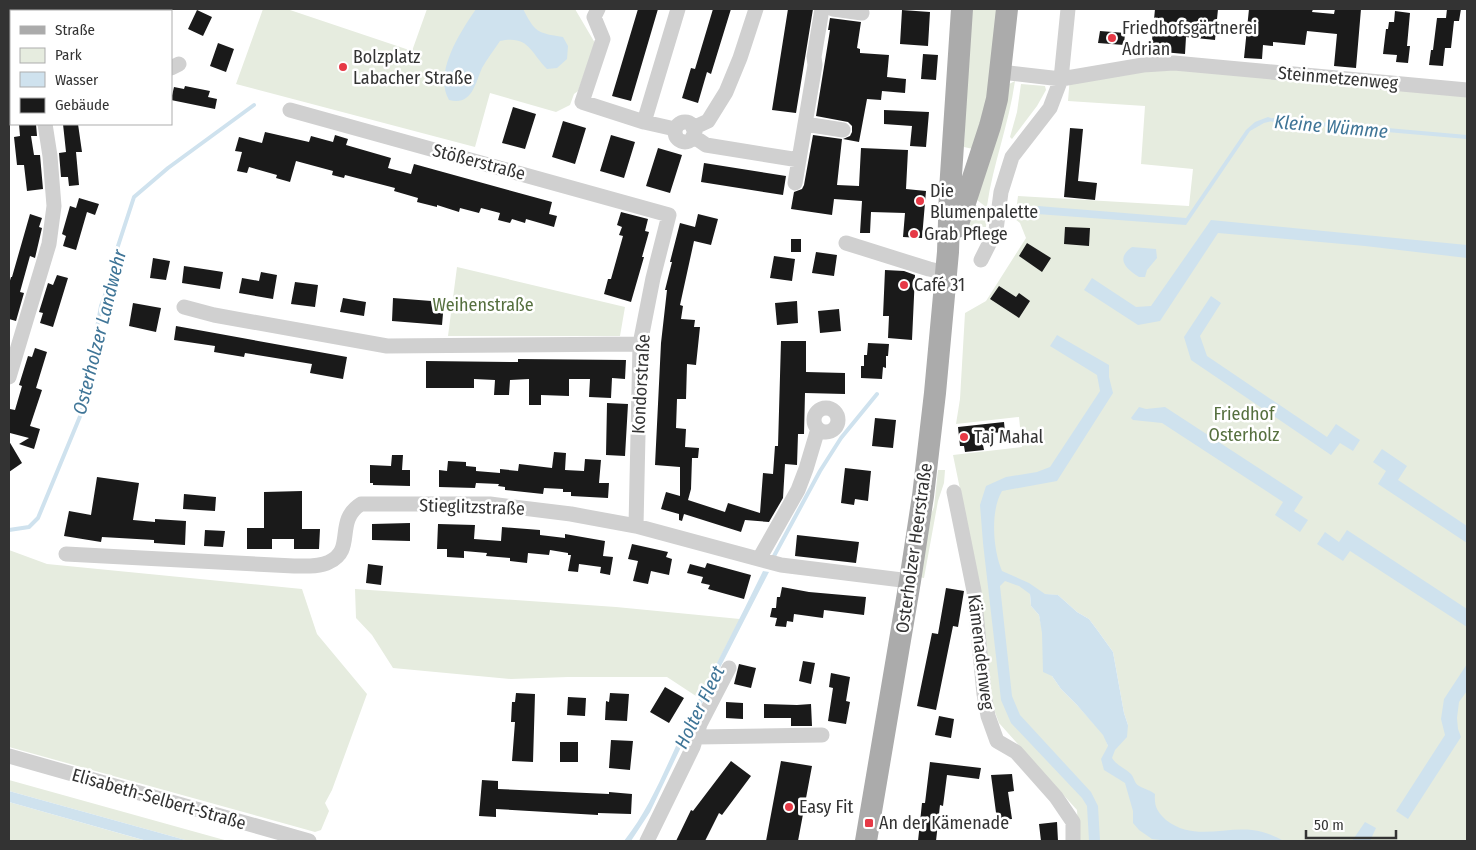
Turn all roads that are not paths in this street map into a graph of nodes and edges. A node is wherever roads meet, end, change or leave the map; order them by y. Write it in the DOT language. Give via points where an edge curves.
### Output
graph roads {
  1 [pos="598,9"];
  2 [pos="678,9"];
  3 [pos="756,9"];
  4 [pos="822,9"];
  5 [pos="833,9"];
  6 [pos="962,9"];
  7 [pos="1007,9"];
  8 [pos="1068,9"];
  9 [pos="862,13"];
  10 [pos="1001,72"];
  11 [pos="1061,80"];
  12 [pos="1467,90"];
  13 [pos="290,110"];
  14 [pos="644,122"];
  15 [pos="805,124"];
  16 [pos="44,125"];
  17 [pos="843,130"];
  18 [pos="693,132"];
  19 [pos="953,146"];
  20 [pos="981,155"];
  21 [pos="800,160"];
  22 [pos="795,183"];
  23 [pos="958,193"];
  24 [pos="669,215"];
  25 [pos="846,242"];
  26 [pos="981,260"];
  27 [pos="947,262"];
  28 [pos="184,307"];
  29 [pos="640,344"];
  30 [pos="9,377"];
  31 [pos="818,429"];
  32 [pos="954,492"];
  33 [pos="636,526"];
  34 [pos="66,554"];
  35 [pos="759,559"];
  36 [pos="910,581"];
  37 [pos="729,668"];
  38 [pos="822,735"];
  39 [pos="697,737"];
  40 [pos="9,756"];
  41 [pos="309,841"];
  42 [pos="647,841"];
  43 [pos="866,841"];
  44 [pos="1073,841"];
  1 -- 14 [label="street" via="594,18 604,39 582,102"];
  2 -- 14 [label="street"];
  3 -- 18 [label="street" via="726,92 708,121"];
  4 -- 15 [label="street"];
  5 -- 9 [label="street"];
  6 -- 19 [label="main road"];
  7 -- 10 [label="main road"];
  8 -- 11 [label="street"];
  10 -- 11 [label="street, Steinmetzenweg"];
  10 -- 20 [label="main road"];
  11 -- 12 [label="street, Steinmetzenweg" via="1143,65 1174,63"];
  11 -- 26 [label="street" via="1050,108 1012,157 1001,192 996,230"];
  13 -- 24 [label="street, Stößerstraße"];
  14 -- 18 [label="street" via="675,129 678,124 689,123"];
  15 -- 17 [label="street"];
  15 -- 21 [label="street"];
  16 -- 30 [label="street" via="54,206 49,244"];
  18 -- 21 [label="street" via="706,145"];
  19 -- 20 [label="main road"];
  19 -- 23 [label="main road"];
  20 -- 23 [label="main road"];
  21 -- 22 [label="street"];
  23 -- 27 [label="main road, Osterholzer Heerstraße"];
  24 -- 29 [label="street, Kondorstraße" via="652,278"];
  25 -- 27 [label="street" via="929,270"];
  27 -- 36 [label="main road, Osterholzer Heerstraße" via="923,496"];
  28 -- 29 [label="street" via="386,346"];
  29 -- 33 [label="street, Kondorstraße"];
  31 -- 35 [label="street" via="798,490"];
  32 -- 44 [label="street, Kämenadenweg" via="974,591 988,716 997,741 1016,752 1056,797 1073,822"];
  33 -- 34 [label="street, Stieglitzstraße" via="490,504 361,504 352,510 347,520 344,545 338,557 328,563 294,566"];
  33 -- 35 [label="street, Stieglitzstraße"];
  35 -- 36 [label="street, Stieglitzstraße" via="781,565"];
  36 -- 43 [label="main road, Osterholzer Heerstraße"];
  37 -- 39 [label="street" via="700,724"];
  38 -- 39 [label="street"];
  39 -- 42 [label="street"];
  40 -- 41 [label="street, Elisabeth-Selbert-Straße"];
}
